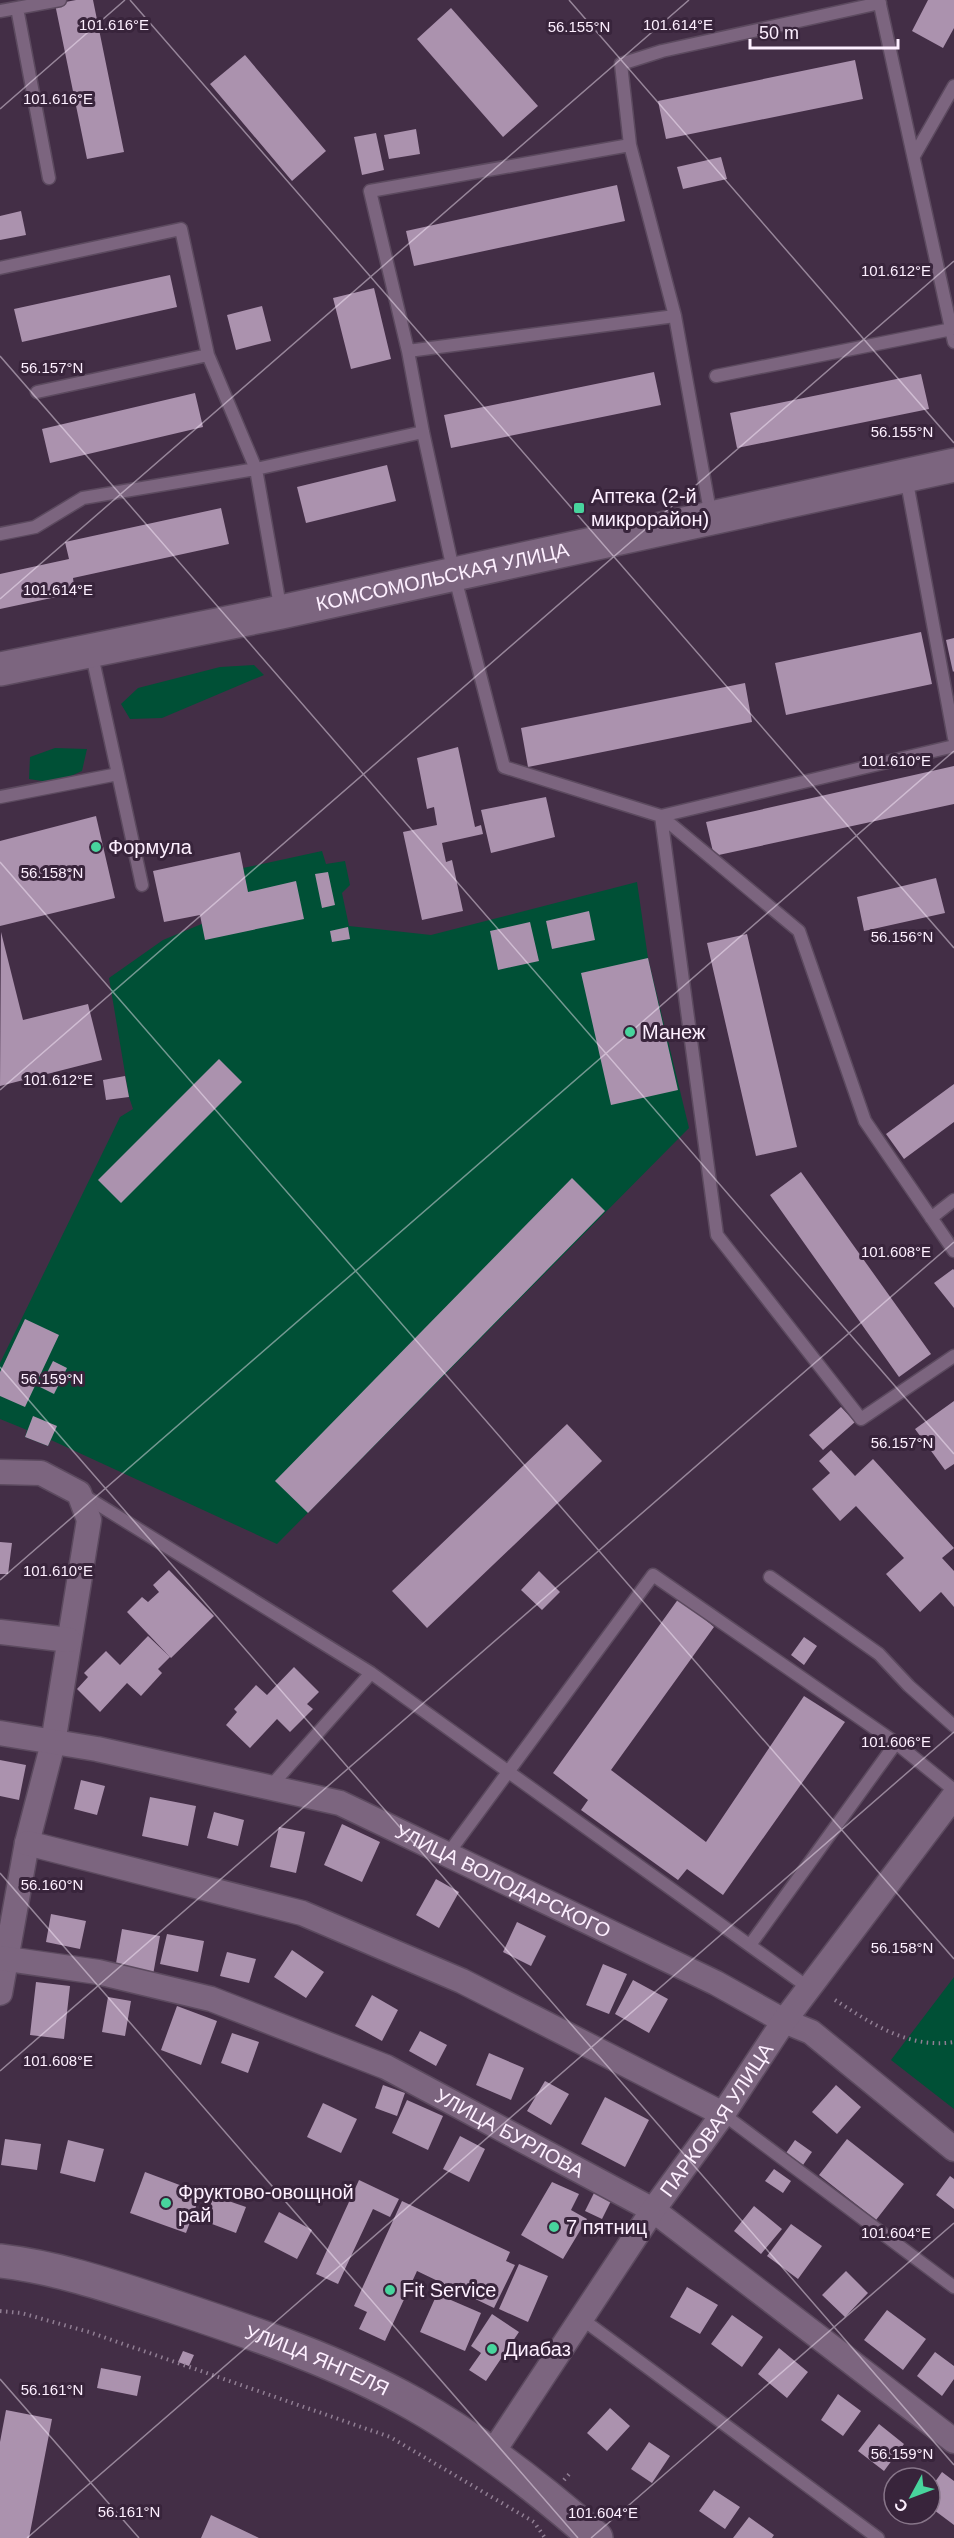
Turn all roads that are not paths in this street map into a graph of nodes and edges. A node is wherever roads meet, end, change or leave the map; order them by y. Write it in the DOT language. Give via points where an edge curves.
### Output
graph roads {
  1 [pos="60,0"];
  2 [pos="879,2"];
  3 [pos="17,8"];
  4 [pos="0,11"];
  5 [pos="954,86"];
  6 [pos="630,145"];
  7 [pos="914,156"];
  8 [pos="49,178"];
  9 [pos="0,268"];
  10 [pos="675,316"];
  11 [pos="953,326"];
  12 [pos="954,342"];
  13 [pos="408,351"];
  14 [pos="208,355"];
  15 [pos="716,376"];
  16 [pos="37,392"];
  17 [pos="423,432"];
  18 [pos="954,465"];
  19 [pos="255,469"];
  20 [pos="906,477"];
  21 [pos="711,518"];
  22 [pos="0,534"];
  23 [pos="454,574"];
  24 [pos="281,612"];
  25 [pos="91,650"];
  26 [pos="0,669"];
  27 [pos="954,738"];
  28 [pos="954,746"];
  29 [pos="118,774"];
  30 [pos="0,797"];
  31 [pos="661,816"];
  32 [pos="142,885"];
  33 [pos="954,1200"];
  34 [pos="931,1218"];
  35 [pos="954,1251"];
  36 [pos="954,1356"];
  37 [pos="6,1466"];
  38 [pos="80,1493"];
  39 [pos="770,1577"];
  40 [pos="0,1632"];
  41 [pos="69,1640"];
  42 [pos="371,1673"];
  43 [pos="954,1726"];
  44 [pos="0,1733"];
  45 [pos="53,1743"];
  46 [pos="896,1743"];
  47 [pos="508,1773"];
  48 [pos="270,1787"];
  49 [pos="954,1790"];
  50 [pos="954,1796"];
  51 [pos="27,1843"];
  52 [pos="447,1855"];
  53 [pos="750,1945"];
  54 [pos="3,1958"];
  55 [pos="809,1989"];
  56 [pos="0,1993"];
  57 [pos="784,2021"];
  58 [pos="723,2114"];
  59 [pos="954,2149"];
  60 [pos="653,2210"];
  61 [pos="0,2261"];
  62 [pos="954,2287"];
  63 [pos="582,2319"];
  64 [pos="954,2441"];
  65 [pos="491,2455"];
  66 [pos="596,2538"];
  67 [pos="878,2538"];
  1 -- 3 [label="lane"];
  2 -- 6 [label="lane" via="624,61 621,77"];
  2 -- 7 [label="lane"];
  3 -- 4 [label="lane"];
  3 -- 8 [label="lane"];
  5 -- 7 [label="lane"];
  6 -- 10 [label="lane"];
  6 -- 13 [label="lane" via="370,191"];
  7 -- 11 [label="lane"];
  9 -- 14 [label="lane" via="181,229"];
  10 -- 13 [label="lane"];
  10 -- 21 [label="lane"];
  11 -- 12 [label="lane"];
  11 -- 15 [label="lane"];
  13 -- 17 [label="lane"];
  14 -- 16 [label="lane"];
  14 -- 19 [label="lane"];
  17 -- 19 [label="lane"];
  17 -- 23 [label="lane"];
  18 -- 20 [label="main road, КОМСОМОЛЬСКАЯ УЛИЦА"];
  19 -- 22 [label="lane" via="83,498 36,526"];
  19 -- 24 [label="lane"];
  20 -- 21 [label="main road, КОМСОМОЛЬСКАЯ УЛИЦА"];
  20 -- 27 [label="lane"];
  21 -- 23 [label="main road, КОМСОМОЛЬСКАЯ УЛИЦА"];
  23 -- 24 [label="main road, КОМСОМОЛЬСКАЯ УЛИЦА"];
  23 -- 31 [label="lane" via="504,767"];
  24 -- 25 [label="main road, КОМСОМОЛЬСКАЯ УЛИЦА"];
  25 -- 26 [label="main road, КОМСОМОЛЬСКАЯ УЛИЦА"];
  25 -- 29 [label="lane"];
  28 -- 31 [label="lane"];
  29 -- 30 [label="lane"];
  29 -- 32 [label="lane"];
  31 -- 34 [label="lane" via="799,931 865,1122"];
  31 -- 36 [label="lane" via="717,1235 861,1419"];
  33 -- 34 [label="lane"];
  34 -- 35 [label="lane"];
  37 -- 38 [label="street" via="41,1473"];
  38 -- 41 [label="street" via="88,1520"];
  38 -- 42 [label="lane"];
  39 -- 43 [label="lane" via="879,1654"];
  40 -- 41 [label="street"];
  41 -- 45 [label="street"];
  42 -- 47 [label="lane"];
  42 -- 48 [label="lane"];
  44 -- 45 [label="street, УЛИЦА ВОЛОДАРСКОГО"];
  45 -- 48 [label="street, УЛИЦА ВОЛОДАРСКОГО"];
  45 -- 51 [label="street"];
  46 -- 47 [label="lane" via="653,1575"];
  46 -- 49 [label="lane"];
  46 -- 53 [label="lane"];
  47 -- 52 [label="lane"];
  47 -- 53 [label="lane"];
  48 -- 52 [label="street, УЛИЦА ВОЛОДАРСКОГО" via="340,1803"];
  50 -- 55 [label="street, ПАРКОВАЯ УЛИЦА"];
  51 -- 54 [label="street"];
  51 -- 58 [label="street" via="302,1913 462,1981"];
  52 -- 57 [label="street, УЛИЦА ВОЛОДАРСКОГО" via="716,1983"];
  53 -- 55 [label="lane"];
  54 -- 56 [label="street"];
  54 -- 60 [label="street, УЛИЦА БУРЛОВА" via="98,1972 211,1999 386,2067"];
  55 -- 57 [label="street, ПАРКОВАЯ УЛИЦА"];
  57 -- 58 [label="street, ПАРКОВАЯ УЛИЦА"];
  57 -- 59 [label="street, УЛИЦА ВОЛОДАРСКОГО" via="811,2032"];
  58 -- 60 [label="street, ПАРКОВАЯ УЛИЦА"];
  58 -- 62 [label="lane"];
  60 -- 63 [label="street, ПАРКОВАЯ УЛИЦА"];
  60 -- 64 [label="street, УЛИЦА БУРЛОВА"];
  61 -- 65 [label="main road, УЛИЦА ЯНГЕЛЯ" via="62,2271 292,2349 412,2403"];
  63 -- 65 [label="street, ПАРКОВАЯ УЛИЦА"];
  63 -- 67 [label="lane"];
  65 -- 66 [label="main road, УЛИЦА ЯНГЕЛЯ" via="550,2497"];
}
